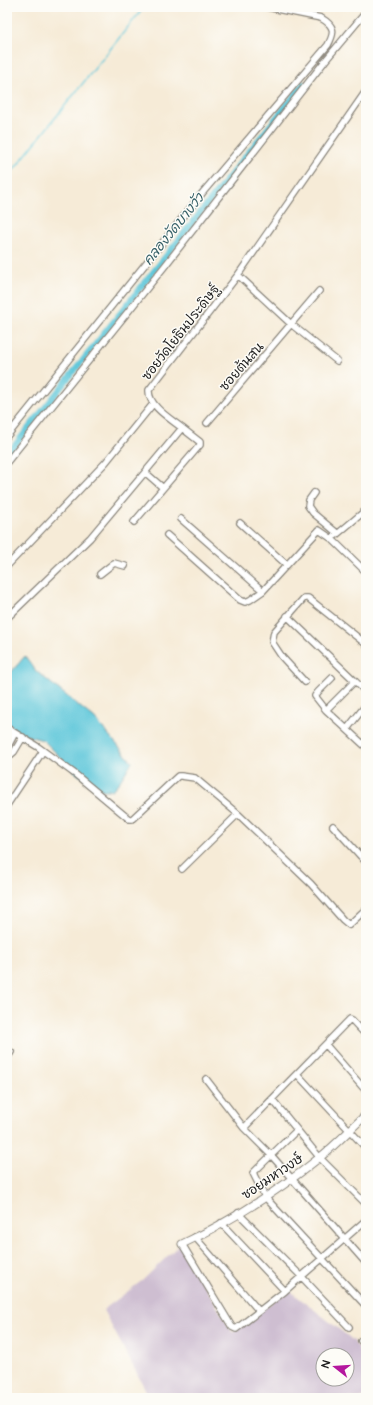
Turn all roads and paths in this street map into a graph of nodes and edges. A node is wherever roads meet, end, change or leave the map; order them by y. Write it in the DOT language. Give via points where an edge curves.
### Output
graph roads {
  1 [pos="267,7"];
  2 [pos="366,12"];
  3 [pos="366,91"];
  4 [pos="238,275"];
  5 [pos="319,291"];
  6 [pos="292,324"];
  7 [pos="337,361"];
  8 [pos="153,404"];
  9 [pos="207,423"];
  10 [pos="182,428"];
  11 [pos="7,436"];
  12 [pos="7,462"];
  13 [pos="146,473"];
  14 [pos="162,488"];
  15 [pos="314,494"];
  16 [pos="366,510"];
  17 [pos="181,519"];
  18 [pos="134,522"];
  19 [pos="240,523"];
  20 [pos="337,533"];
  21 [pos="167,535"];
  22 [pos="332,539"];
  23 [pos="287,565"];
  24 [pos="7,566"];
  25 [pos="125,566"];
  26 [pos="366,572"];
  27 [pos="100,574"];
  28 [pos="263,591"];
  29 [pos="287,616"];
  30 [pos="7,618"];
  31 [pos="366,644"];
  32 [pos="332,678"];
  33 [pos="355,681"];
  34 [pos="305,682"];
  35 [pos="366,692"];
  36 [pos="366,705"];
  37 [pos="326,710"];
  38 [pos="7,728"];
  39 [pos="347,729"];
  40 [pos="15,733"];
  41 [pos="23,737"];
  42 [pos="366,747"];
  43 [pos="7,748"];
  44 [pos="43,751"];
  45 [pos="7,758"];
  46 [pos="7,805"];
  47 [pos="238,814"];
  48 [pos="333,826"];
  49 [pos="366,862"];
  50 [pos="182,869"];
  51 [pos="366,909"];
  52 [pos="366,1035"];
  53 [pos="326,1045"];
  54 [pos="11,1052"];
  55 [pos="7,1058"];
  56 [pos="297,1074"];
  57 [pos="206,1079"];
  58 [pos="366,1091"];
  59 [pos="272,1098"];
  60 [pos="366,1115"];
  61 [pos="244,1128"];
  62 [pos="297,1130"];
  63 [pos="350,1130"];
  64 [pos="366,1148"];
  65 [pos="271,1155"];
  66 [pos="320,1158"];
  67 [pos="291,1179"];
  68 [pos="265,1197"];
  69 [pos="366,1204"];
  70 [pos="238,1213"];
  71 [pos="366,1220"];
  72 [pos="221,1223"];
  73 [pos="195,1238"];
  74 [pos="344,1240"];
  75 [pos="182,1244"];
  76 [pos="321,1259"];
  77 [pos="366,1264"];
  78 [pos="301,1276"];
  79 [pos="285,1291"];
  80 [pos="366,1306"];
  81 [pos="259,1311"];
  82 [pos="349,1327"];
  83 [pos="366,1337"];
  84 [pos="361,1341"];
  1 -- 11 [label="street" via="321,18 329,22 333,29 328,45 204,191"];
  2 -- 12 [label="street"];
  3 -- 4 [label="street, ซอยวัดโยธินประดิษฐ์"];
  4 -- 6 [label="street"];
  4 -- 8 [label="street, ซอยวัดโยธินประดิษฐ์" via="149,390"];
  5 -- 6 [label="street, ซอยต้นสน"];
  6 -- 7 [label="street"];
  6 -- 9 [label="street, ซอยต้นสน"];
  8 -- 10 [label="street"];
  8 -- 24 [label="street" via="106,462"];
  10 -- 13 [label="street"];
  10 -- 14 [label="street" via="200,444"];
  13 -- 14 [label="street"];
  13 -- 30 [label="street" via="90,538"];
  14 -- 18 [label="street"];
  15 -- 20 [label="street" via="308,506"];
  16 -- 20 [label="street"];
  17 -- 28 [label="street"];
  19 -- 23 [label="street"];
  20 -- 22 [label="street"];
  21 -- 28 [label="street" via="240,600 246,602"];
  22 -- 23 [label="street" via="319,530"];
  22 -- 26 [label="street"];
  23 -- 28 [label="street"];
  25 -- 27 [label="street" via="114,563"];
  29 -- 31 [label="street" via="302,599 308,598"];
  29 -- 33 [label="street"];
  29 -- 34 [label="street" via="274,632 272,642"];
  32 -- 37 [label="street" via="316,694"];
  33 -- 35 [label="street"];
  33 -- 37 [label="street"];
  36 -- 39 [label="street"];
  37 -- 39 [label="street"];
  38 -- 40 [label="street"];
  39 -- 42 [label="street"];
  40 -- 41 [label="street"];
  40 -- 43 [label="street"];
  41 -- 44 [label="street"];
  41 -- 45 [label="street"];
  44 -- 46 [label="street"];
  44 -- 47 [label="street" via="130,819 181,776 195,778"];
  47 -- 50 [label="street"];
  47 -- 51 [label="street" via="311,884 349,925"];
  48 -- 49 [label="street"];
  52 -- 53 [label="street" via="351,1019"];
  53 -- 56 [label="street"];
  53 -- 58 [label="street"];
  54 -- 55 [label="street"];
  56 -- 59 [label="street"];
  56 -- 63 [label="street"];
  57 -- 61 [label="street"];
  59 -- 61 [label="street"];
  59 -- 62 [label="street"];
  60 -- 63 [label="street, ซอยมหาวงษ์"];
  61 -- 65 [label="street"];
  62 -- 65 [label="street"];
  62 -- 66 [label="street"];
  63 -- 64 [label="street"];
  63 -- 66 [label="street, ซอยมหาวงษ์"];
  65 -- 67 [label="street"];
  65 -- 68 [label="street" via="253,1173"];
  66 -- 67 [label="street, ซอยมหาวงษ์"];
  66 -- 69 [label="street"];
  67 -- 68 [label="street, ซอยมหาวงษ์"];
  67 -- 74 [label="street"];
  68 -- 70 [label="street, ซอยมหาวงษ์"];
  68 -- 76 [label="street"];
  70 -- 72 [label="street, ซอยมหาวงษ์"];
  70 -- 78 [label="street"];
  71 -- 74 [label="street"];
  72 -- 73 [label="street, ซอยมหาวงษ์"];
  72 -- 79 [label="street"];
  73 -- 75 [label="street, ซอยมหาวงษ์"];
  73 -- 81 [label="street"];
  74 -- 76 [label="street"];
  74 -- 77 [label="street"];
  75 -- 81 [label="street" via="232,1328 236,1329"];
  76 -- 78 [label="street"];
  76 -- 80 [label="street"];
  78 -- 79 [label="street"];
  78 -- 82 [label="street"];
  79 -- 81 [label="street"];
  83 -- 84 [label="street"];
}
